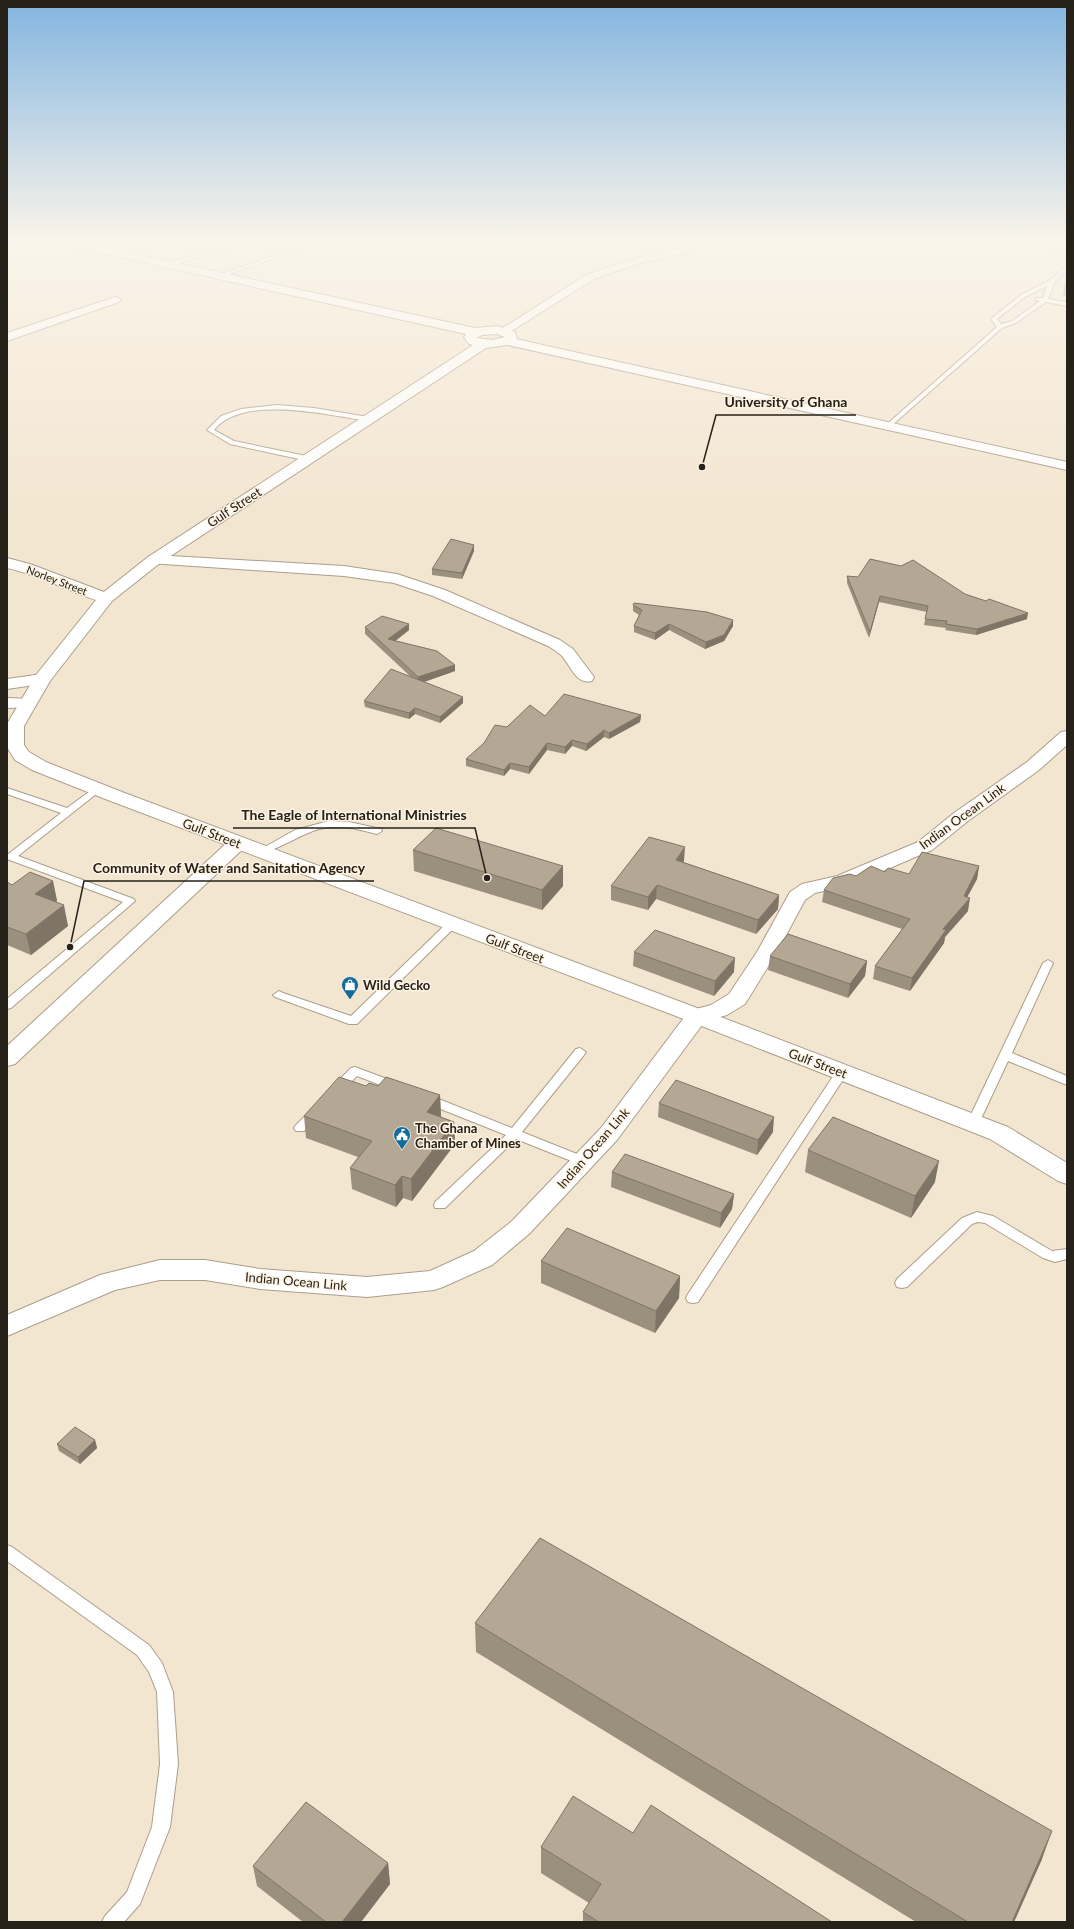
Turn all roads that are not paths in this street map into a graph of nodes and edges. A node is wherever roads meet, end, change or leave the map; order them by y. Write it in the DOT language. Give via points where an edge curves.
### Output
graph roads {
  1 [pos="24,331"];
  2 [pos="450,331"];
  3 [pos="512,331"];
  4 [pos="995,331"];
  5 [pos="505,336"];
  6 [pos="7,337"];
  7 [pos="479,338"];
  8 [pos="368,419"];
  9 [pos="888,426"];
  10 [pos="308,459"];
  11 [pos="1067,466"];
  12 [pos="154,560"];
  13 [pos="7,563"];
  14 [pos="106,598"];
  15 [pos="586,677"];
  16 [pos="42,679"];
  17 [pos="7,684"];
  18 [pos="7,703"];
  19 [pos="27,703"];
  20 [pos="1067,736"];
  21 [pos="98,790"];
  22 [pos="7,791"];
  23 [pos="68,812"];
  24 [pos="377,831"];
  25 [pos="238,843"];
  26 [pos="261,852"];
  27 [pos="9,858"];
  28 [pos="452,924"];
  29 [pos="1048,962"];
  30 [pos="279,995"];
  31 [pos="7,1005"];
  32 [pos="697,1016"];
  33 [pos="580,1052"];
  34 [pos="1005,1055"];
  35 [pos="7,1059"];
  36 [pos="842,1072"];
  37 [pos="1067,1081"];
  38 [pos="973,1123"];
  39 [pos="300,1128"];
  40 [pos="514,1134"];
  41 [pos="583,1161"];
  42 [pos="1067,1175"];
  43 [pos="440,1205"];
  44 [pos="1067,1254"];
  45 [pos="902,1283"];
  46 [pos="693,1298"];
  47 [pos="7,1326"];
  48 [pos="7,1552"];
  49 [pos="111,1922"];
  1 -- 6 [label="street"];
  2 -- 7 [label="street"];
  3 -- 5 [label="street"];
  4 -- 9 [label="lane"];
  5 -- 7 [label="street" via="497,344"];
  5 -- 9 [label="street"];
  7 -- 8 [label="street, Gulf Street"];
  8 -- 10 [label="street, Gulf Street"];
  8 -- 10 [label="lane" via="301,409 257,408 222,418 210,430 232,443"];
  9 -- 11 [label="street"];
  10 -- 12 [label="street, Gulf Street"];
  12 -- 14 [label="street, Gulf Street"];
  12 -- 15 [label="street" via="344,571 398,579 439,593 554,643 567,652"];
  13 -- 14 [label="street, Norley Street" via="25,567"];
  14 -- 16 [label="street, Gulf Street"];
  16 -- 17 [label="street"];
  16 -- 19 [label="street, Gulf Street"];
  18 -- 19 [label="street"];
  19 -- 21 [label="street, Gulf Street" via="15,726 15,745 22,756 39,766"];
  20 -- 32 [label="street, Indian Ocean Link" via="1032,766 960,816 925,846 843,881 809,888 797,896 767,952 737,999 719,1010"];
  21 -- 23 [label="lane"];
  21 -- 25 [label="street, Gulf Street"];
  22 -- 23 [label="lane"];
  23 -- 27 [label="lane"];
  24 -- 26 [label="lane" via="326,824 291,836"];
  25 -- 26 [label="street, Gulf Street"];
  25 -- 35 [label="street"];
  26 -- 28 [label="street, Gulf Street"];
  27 -- 31 [label="lane" via="130,901"];
  28 -- 30 [label="lane" via="353,1021"];
  28 -- 32 [label="street, Gulf Street"];
  29 -- 34 [label="lane"];
  32 -- 36 [label="street, Gulf Street"];
  32 -- 41 [label="street, Indian Ocean Link" via="609,1134"];
  33 -- 40 [label="lane"];
  34 -- 37 [label="lane"];
  34 -- 38 [label="lane"];
  36 -- 38 [label="street, Gulf Street"];
  36 -- 46 [label="lane"];
  38 -- 42 [label="street, Gulf Street" via="999,1133"];
  39 -- 40 [label="lane" via="355,1071"];
  40 -- 41 [label="lane"];
  40 -- 43 [label="lane"];
  41 -- 47 [label="street, Indian Ocean Link" via="520,1228 483,1258 434,1280 367,1287 260,1279 205,1270 160,1270 109,1282"];
  44 -- 45 [label="lane" via="1055,1257 1048,1255 988,1219 977,1217 967,1221"];
  48 -- 49 [label="lane" via="142,1650 156,1668 165,1692 169,1764 161,1827 134,1898"];
}
